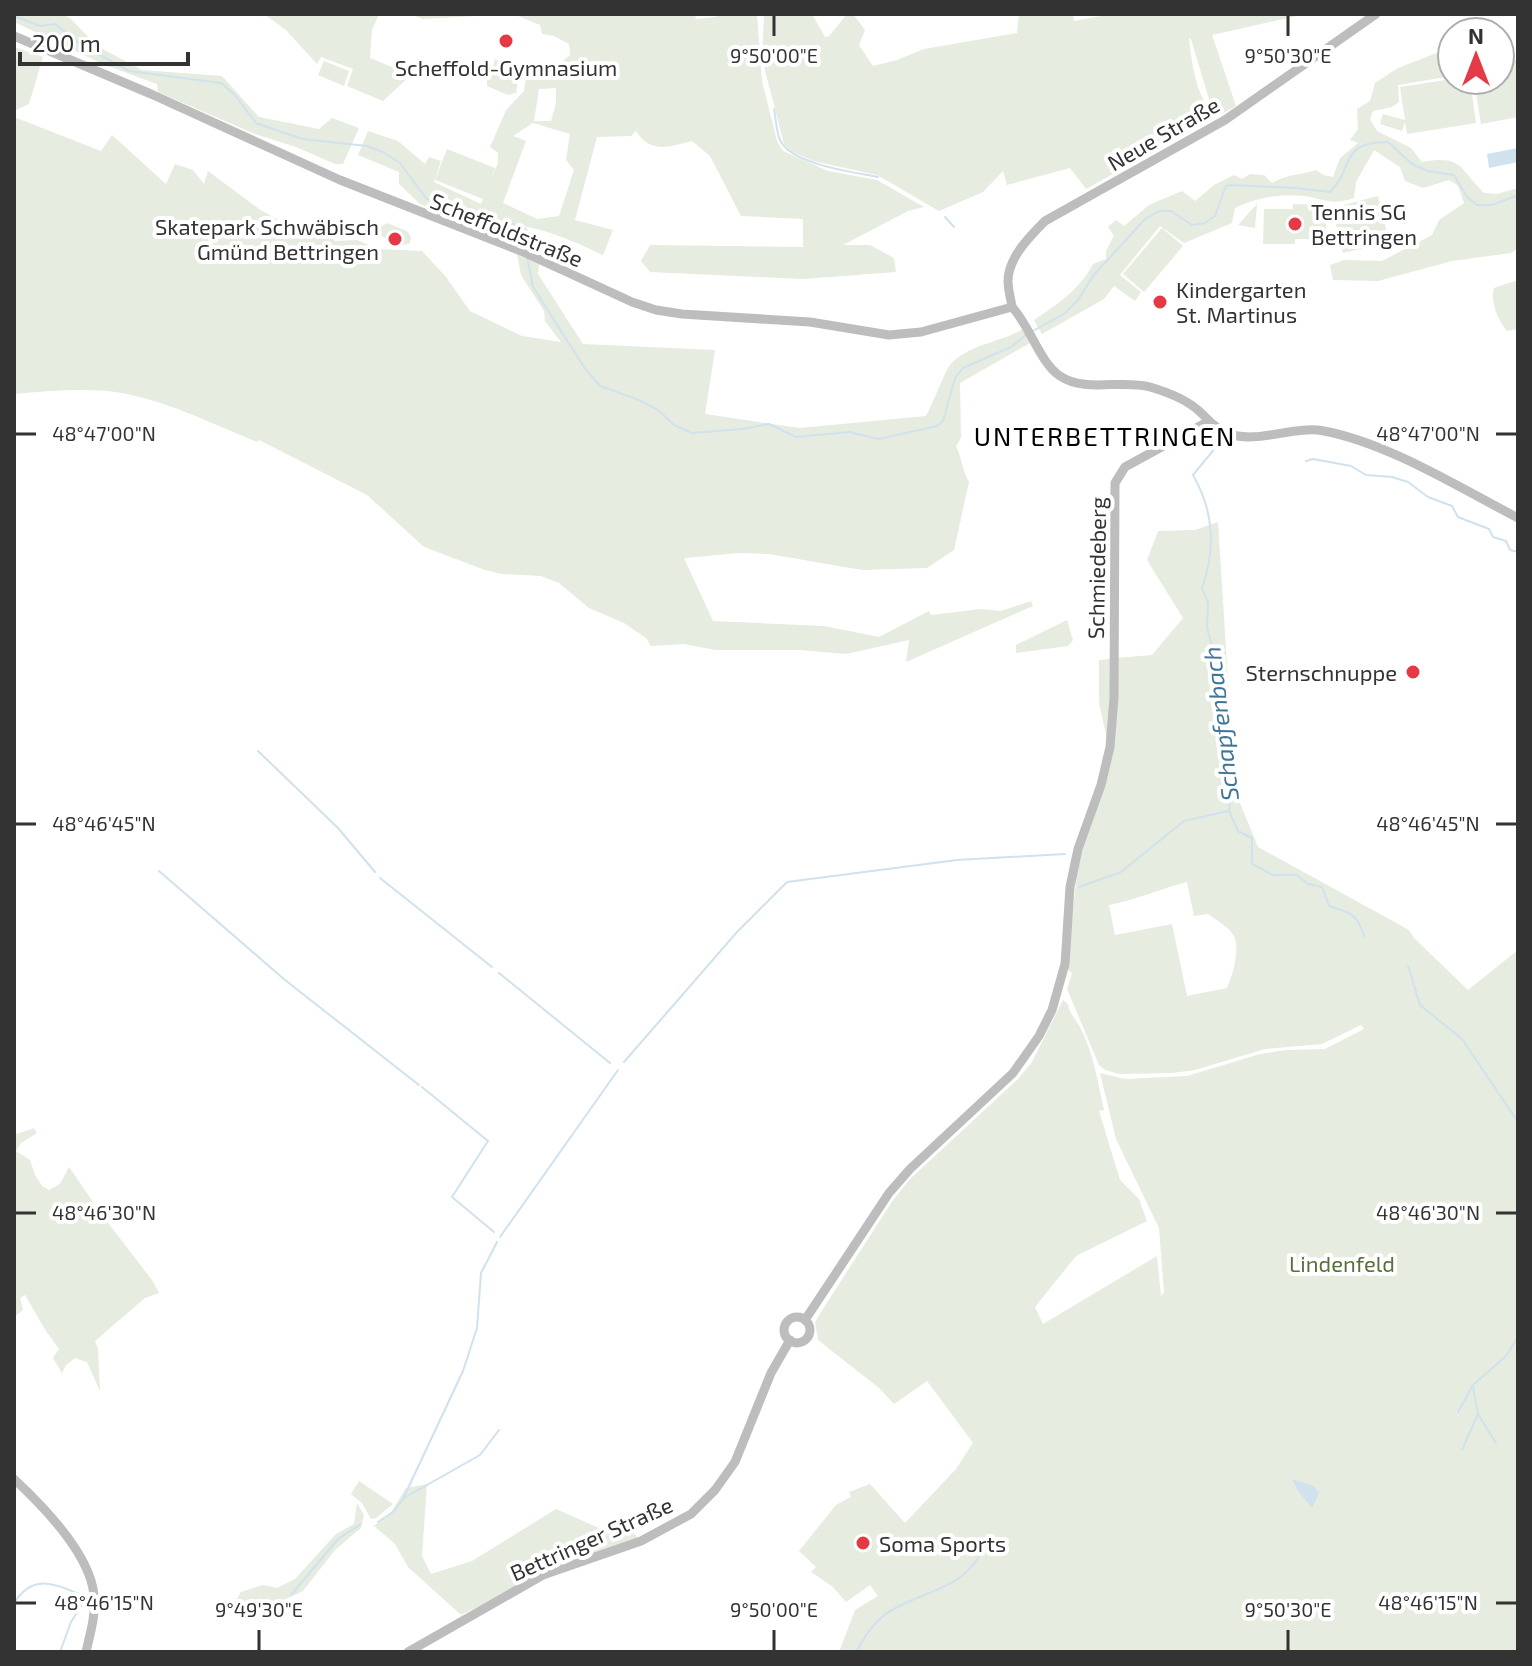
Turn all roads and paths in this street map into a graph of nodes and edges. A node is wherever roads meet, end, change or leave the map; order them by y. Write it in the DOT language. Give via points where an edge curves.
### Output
graph roads {
  1 [pos="1376,14"];
  2 [pos="14,36"];
  3 [pos="1012,307"];
  4 [pos="1209,421"];
  5 [pos="1518,518"];
  6 [pos="805,1320"];
  7 [pos="790,1340"];
  8 [pos="14,1479"];
  9 [pos="86,1652"];
  10 [pos="408,1652"];
  1 -- 3 [label="street, Neue Straße" via="1225,120 1045,221 1010,268"];
  2 -- 3 [label="street, Scheffoldstraße" via="632,302 682,314 810,322 889,335 921,332"];
  3 -- 4 [label="street" via="1050,367 1064,379 1148,386 1196,408"];
  4 -- 5 [label="street" via="1241,436 1304,430 1345,436"];
  4 -- 6 [label="street, Schmiedeberg" via="1125,467 1115,483 1113,721 1106,767 1070,887 1060,988 1039,1036 1013,1073 889,1193"];
  6 -- 7 [label="street" via="808,1336 802,1342"];
  6 -- 7 [label="street" via="788,1320 784,1331"];
  7 -- 10 [label="street, Bettringer Straße" via="771,1373 741,1451 703,1503 641,1541 543,1575"];
  8 -- 9 [label="street" via="51,1517 89,1575 94,1606"];
}
